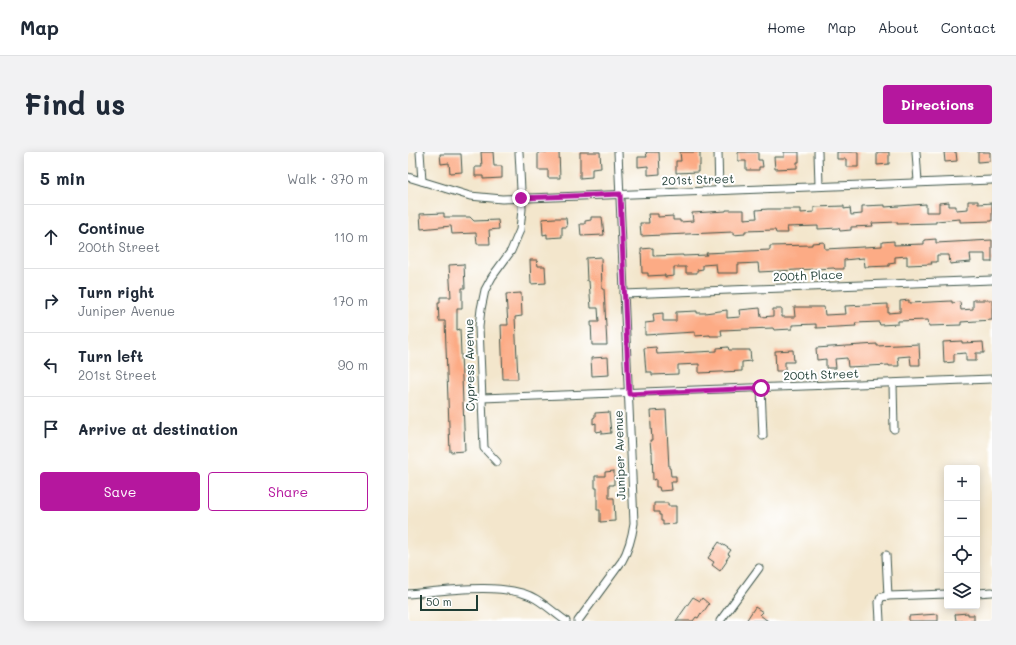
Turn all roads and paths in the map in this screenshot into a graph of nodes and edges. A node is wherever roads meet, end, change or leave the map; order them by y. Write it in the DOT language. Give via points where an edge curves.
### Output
graph roads {
  1 [pos="420,152"];
  2 [pos="519,152"];
  3 [pos="618,152"];
  4 [pos="718,152"];
  5 [pos="818,152"];
  6 [pos="916,152"];
  7 [pos="408,177"];
  8 [pos="992,180"];
  9 [pos="422,181"];
  10 [pos="918,182"];
  11 [pos="819,186"];
  12 [pos="719,190"];
  13 [pos="620,194"];
  14 [pos="521,198"];
  15 [pos="992,280"];
  16 [pos="624,294"];
  17 [pos="992,379"];
  18 [pos="893,384"];
  19 [pos="761,388"];
  20 [pos="629,394"];
  21 [pos="482,398"];
  22 [pos="894,429"];
  23 [pos="763,436"];
  24 [pos="497,462"];
  25 [pos="886,555"];
  26 [pos="758,568"];
  27 [pos="992,592"];
  28 [pos="980,593"];
  29 [pos="408,594"];
  30 [pos="944,594"];
  31 [pos="885,596"];
  32 [pos="566,621"];
  33 [pos="578,621"];
  34 [pos="720,621"];
  35 [pos="880,621"];
  1 -- 9 [label="street"];
  2 -- 14 [label="street, Cypress Avenue"];
  3 -- 13 [label="street, Juniper Avenue"];
  4 -- 12 [label="street"];
  5 -- 11 [label="street"];
  6 -- 10 [label="street"];
  7 -- 9 [label="street, 201st Street"];
  8 -- 10 [label="street, 201st Street"];
  9 -- 14 [label="street, 201st Street" via="470,196"];
  10 -- 11 [label="street, 201st Street"];
  11 -- 12 [label="street, 201st Street"];
  12 -- 13 [label="street, 201st Street"];
  13 -- 14 [label="street, 201st Street"];
  13 -- 16 [label="street, Juniper Avenue"];
  14 -- 21 [label="street, Cypress Avenue" via="518,238 485,290 481,308 479,327"];
  15 -- 16 [label="street, 200th Place"];
  16 -- 20 [label="street, Juniper Avenue"];
  17 -- 18 [label="street, 200th Street"];
  18 -- 19 [label="street, 200th Street"];
  18 -- 22 [label="street"];
  19 -- 20 [label="street, 200th Street"];
  19 -- 23 [label="street"];
  20 -- 21 [label="street, 200th Street"];
  20 -- 33 [label="street, Juniper Avenue" via="634,523 632,536 622,561"];
  21 -- 24 [label="street, Cypress Avenue" via="484,448"];
  25 -- 31 [label="street"];
  26 -- 34 [label="street"];
  27 -- 28 [label="street"];
  29 -- 32 [label="street" via="480,588 514,591 535,598"];
  30 -- 31 [label="street"];
  31 -- 35 [label="street" via="879,602"];
}
